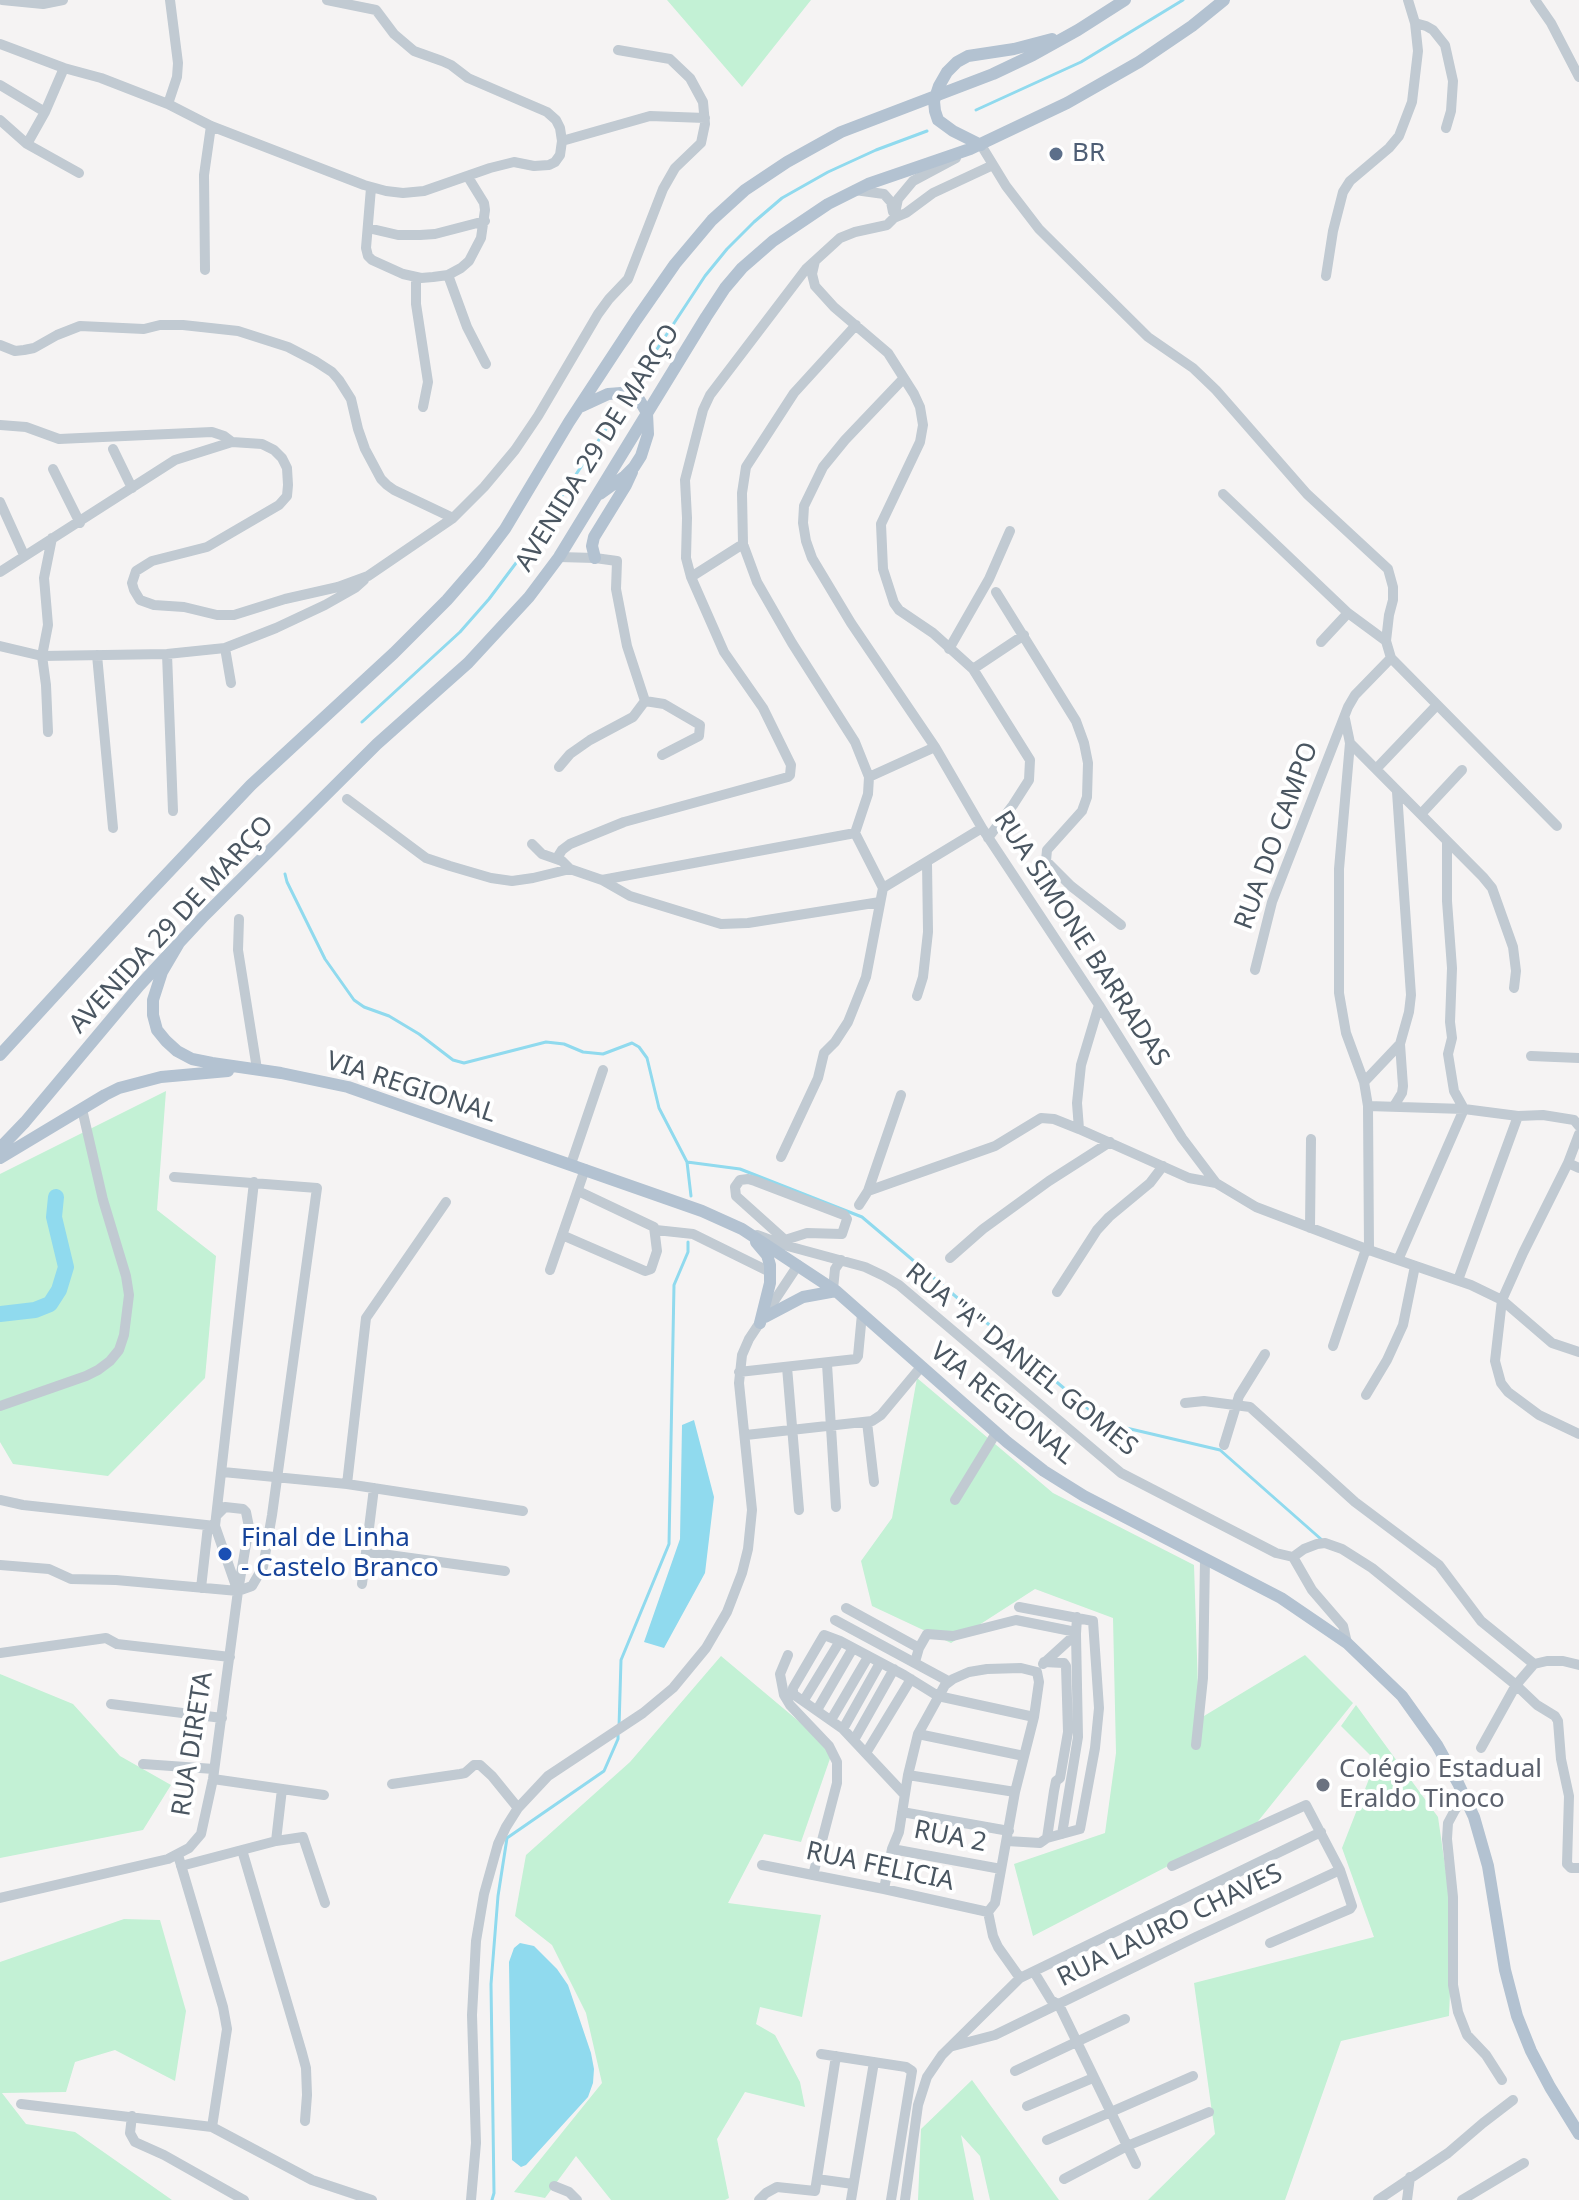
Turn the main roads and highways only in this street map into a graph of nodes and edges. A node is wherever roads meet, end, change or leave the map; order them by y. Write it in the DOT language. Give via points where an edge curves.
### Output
graph roads {
  1 [pos="1125,0"];
  2 [pos="1224,0"];
  3 [pos="1078,30"];
  4 [pos="936,95"];
  5 [pos="975,147"];
  6 [pos="647,413"];
  7 [pos="569,422"];
  8 [pos="634,467"];
  9 [pos="594,498"];
  10 [pos="595,558"];
  11 [pos="179,943"];
  12 [pos="0,1055"];
  13 [pos="252,1069"];
  14 [pos="0,1148"];
  15 [pos="0,1158"];
  16 [pos="745,1231"];
  17 [pos="834,1290"];
  18 [pos="1574,2117"];
  19 [pos="1579,2134"];
  1 -- 3 [label="main road, AVENIDA 29 DE MARÇO"];
  2 -- 5 [label="main road, AVENIDA 29 DE MARÇO" via="1139,62"];
  3 -- 4 [label="main road, AVENIDA 29 DE MARÇO" via="993,74"];
  3 -- 4 [label="main road" via="968,56 947,72"];
  4 -- 5 [label="main road" via="938,120"];
  4 -- 7 [label="main road, AVENIDA 29 DE MARÇO" via="841,132 745,190 675,264"];
  5 -- 6 [label="main road, AVENIDA 29 DE MARÇO" via="868,184 782,234 725,288"];
  6 -- 7 [label="main road" via="633,396 608,394 583,405"];
  6 -- 8 [label="main road" via="645,447"];
  6 -- 9 [label="main road, AVENIDA 29 DE MARÇO"];
  7 -- 12 [label="main road, AVENIDA 29 DE MARÇO" via="505,529 447,600 251,785"];
  8 -- 9 [label="main road"];
  8 -- 10 [label="main road" via="594,537"];
  9 -- 11 [label="main road, AVENIDA 29 DE MARÇO" via="529,597 468,663 377,744"];
  11 -- 13 [label="main road, VIA REGIONAL" via="153,1000 157,1030 192,1059"];
  11 -- 14 [label="main road, AVENIDA 29 DE MARÇO"];
  13 -- 15 [label="main road, VIA REGIONAL" via="136,1083 105,1095"];
  13 -- 16 [label="main road, VIA REGIONAL" via="348,1087 702,1211"];
  16 -- 17 [label="main road, VIA REGIONAL"];
  16 -- 17 [label="main road" via="769,1259 765,1316 803,1297"];
  17 -- 18 [label="main road, VIA REGIONAL" via="1034,1464 1281,1598 1347,1643 1382,1675 1421,1720 1474,1817 1517,2016 1531,2051"];
  18 -- 19 [label="main road, VIA REGIONAL"];
}
